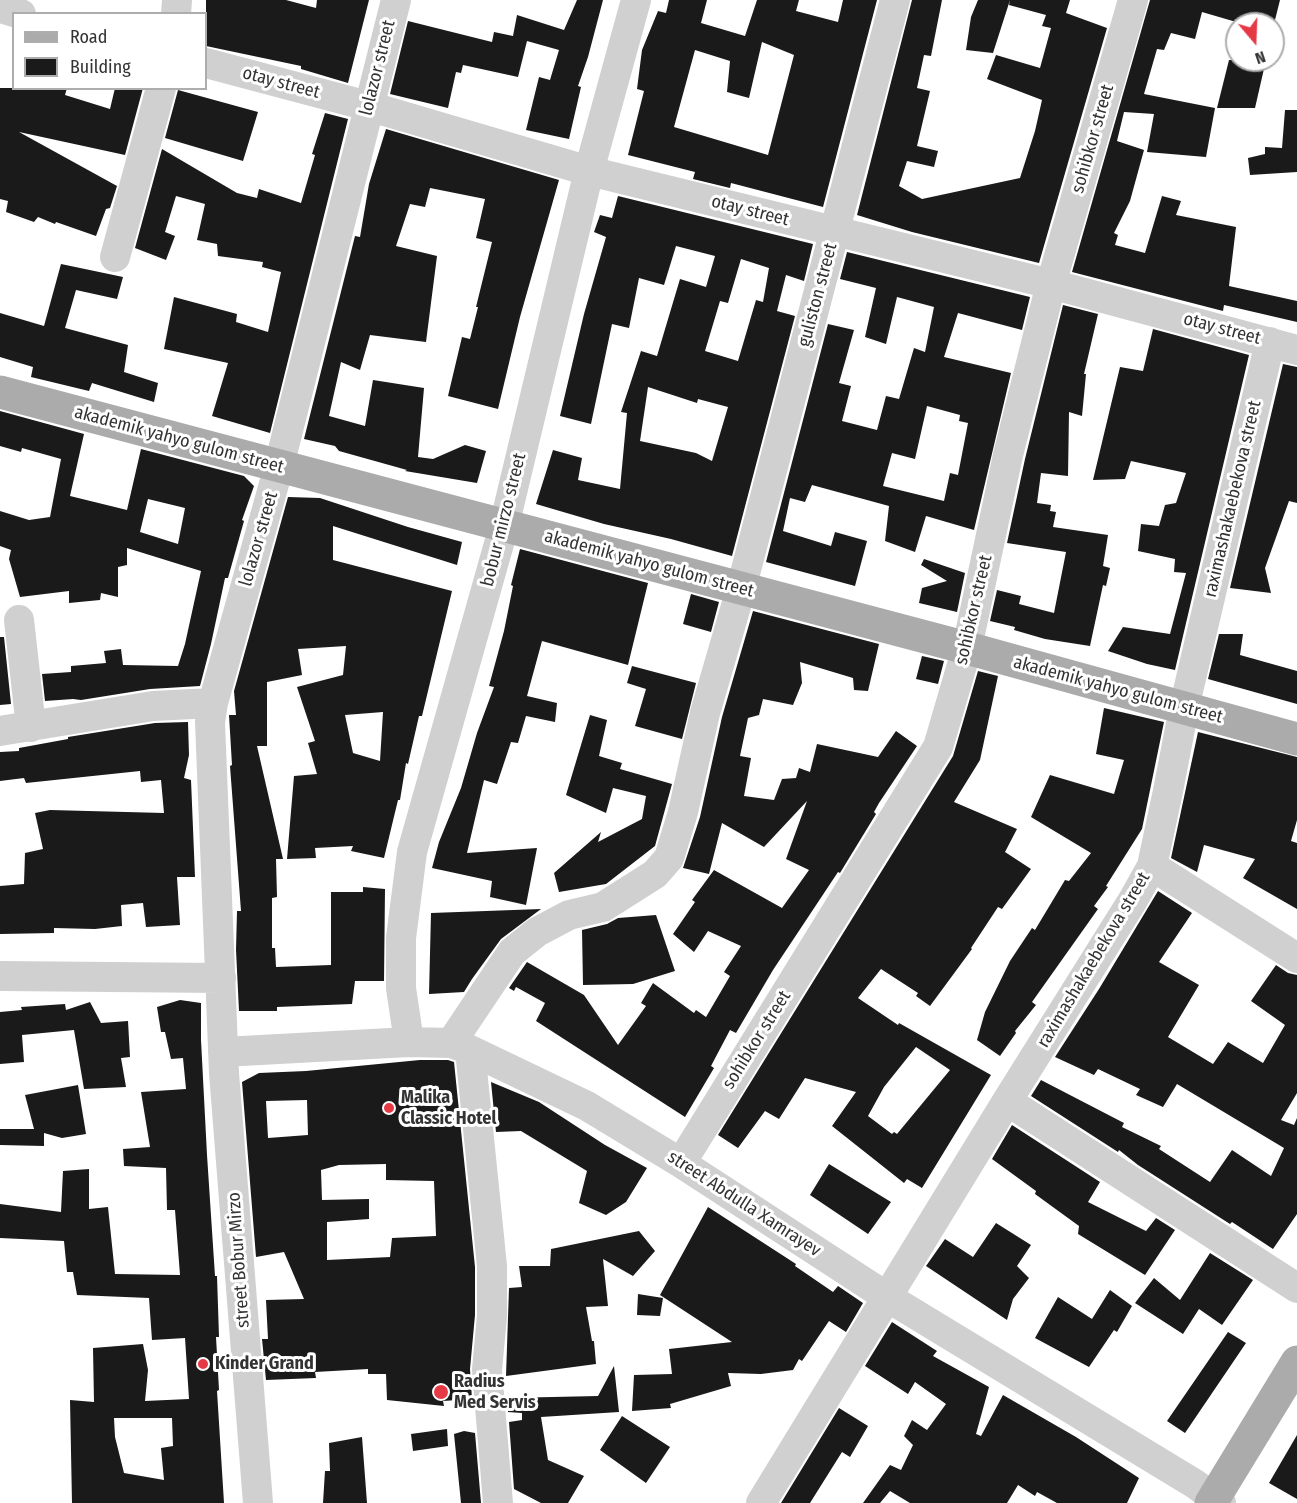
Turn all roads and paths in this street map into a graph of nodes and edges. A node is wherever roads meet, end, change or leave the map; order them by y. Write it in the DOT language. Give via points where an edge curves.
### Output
graph roads {
  1 [pos="396,0"];
  2 [pos="636,0"];
  3 [pos="895,0"];
  4 [pos="1133,0"];
  5 [pos="207,63"];
  6 [pos="160,90"];
  7 [pos="368,106"];
  8 [pos="589,171"];
  9 [pos="834,232"];
  10 [pos="116,257"];
  11 [pos="1051,284"];
  12 [pos="1283,346"];
  13 [pos="0,392"];
  14 [pos="279,466"];
  15 [pos="504,526"];
  16 [pos="741,589"];
  17 [pos="19,620"];
  18 [pos="967,648"];
  19 [pos="213,703"];
  20 [pos="1184,708"];
  21 [pos="31,727"];
  22 [pos="0,731"];
  23 [pos="1297,739"];
  24 [pos="1152,866"];
  25 [pos="1297,958"];
  26 [pos="0,976"];
  27 [pos="221,978"];
  28 [pos="409,1042"];
  29 [pos="460,1047"];
  30 [pos="223,1052"];
  31 [pos="1007,1101"];
  32 [pos="681,1163"];
  33 [pos="1297,1288"];
  34 [pos="887,1297"];
  35 [pos="1297,1362"];
  36 [pos="1216,1501"];
  37 [pos="258,1503"];
  38 [pos="498,1503"];
  39 [pos="761,1503"];
  1 -- 7 [label="street, lolazor street"];
  2 -- 8 [label="street, bobur mirzo street"];
  3 -- 9 [label="street, guliston street"];
  4 -- 11 [label="street, sohibkor street"];
  5 -- 7 [label="street, otay street"];
  6 -- 10 [label="street"];
  7 -- 8 [label="street, otay street"];
  7 -- 14 [label="street, lolazor street"];
  8 -- 9 [label="street, otay street"];
  8 -- 15 [label="street, bobur mirzo street"];
  9 -- 11 [label="street, otay street"];
  9 -- 16 [label="street, guliston street"];
  11 -- 12 [label="street, otay street"];
  11 -- 18 [label="street, sohibkor street" via="1008,455"];
  12 -- 20 [label="street, raximashakaebekova street"];
  13 -- 14 [label="main road, akademik yahyo gulom street"];
  14 -- 15 [label="main road, akademik yahyo gulom street"];
  14 -- 19 [label="street, lolazor street"];
  15 -- 16 [label="main road, akademik yahyo gulom street"];
  15 -- 28 [label="street, bobur mirzo street" via="412,852 401,938 401,988"];
  16 -- 18 [label="main road, akademik yahyo gulom street"];
  16 -- 29 [label="street, guliston street" via="669,858 655,874 603,907 569,915 537,932 512,952"];
  17 -- 21 [label="street"];
  18 -- 20 [label="main road, akademik yahyo gulom street"];
  18 -- 32 [label="street, sohibkor street" via="938,747"];
  19 -- 21 [label="street" via="153,706"];
  19 -- 27 [label="street, lolazor street" via="210,722"];
  20 -- 23 [label="main road, akademik yahyo gulom street"];
  20 -- 24 [label="street, raximashakaebekova street"];
  21 -- 22 [label="street"];
  24 -- 25 [label="street"];
  24 -- 31 [label="street, raximashakaebekova street"];
  26 -- 27 [label="street"];
  27 -- 30 [label="street, lolazor street"];
  28 -- 29 [label="street, street Abdulla Xamrayev"];
  28 -- 30 [label="street, street Abdulla Xamrayev"];
  29 -- 32 [label="street, street Abdulla Xamrayev" via="587,1106"];
  29 -- 38 [label="street" via="492,1266 487,1370"];
  30 -- 37 [label="street, street Bobur Mirzo"];
  31 -- 33 [label="street"];
  31 -- 34 [label="street, raximashakaebekova street"];
  32 -- 34 [label="street, street Abdulla Xamrayev"];
  34 -- 36 [label="street, street Abdulla Xamrayev"];
  34 -- 39 [label="street, raximashakaebekova street"];
  35 -- 36 [label="main road"];
}
